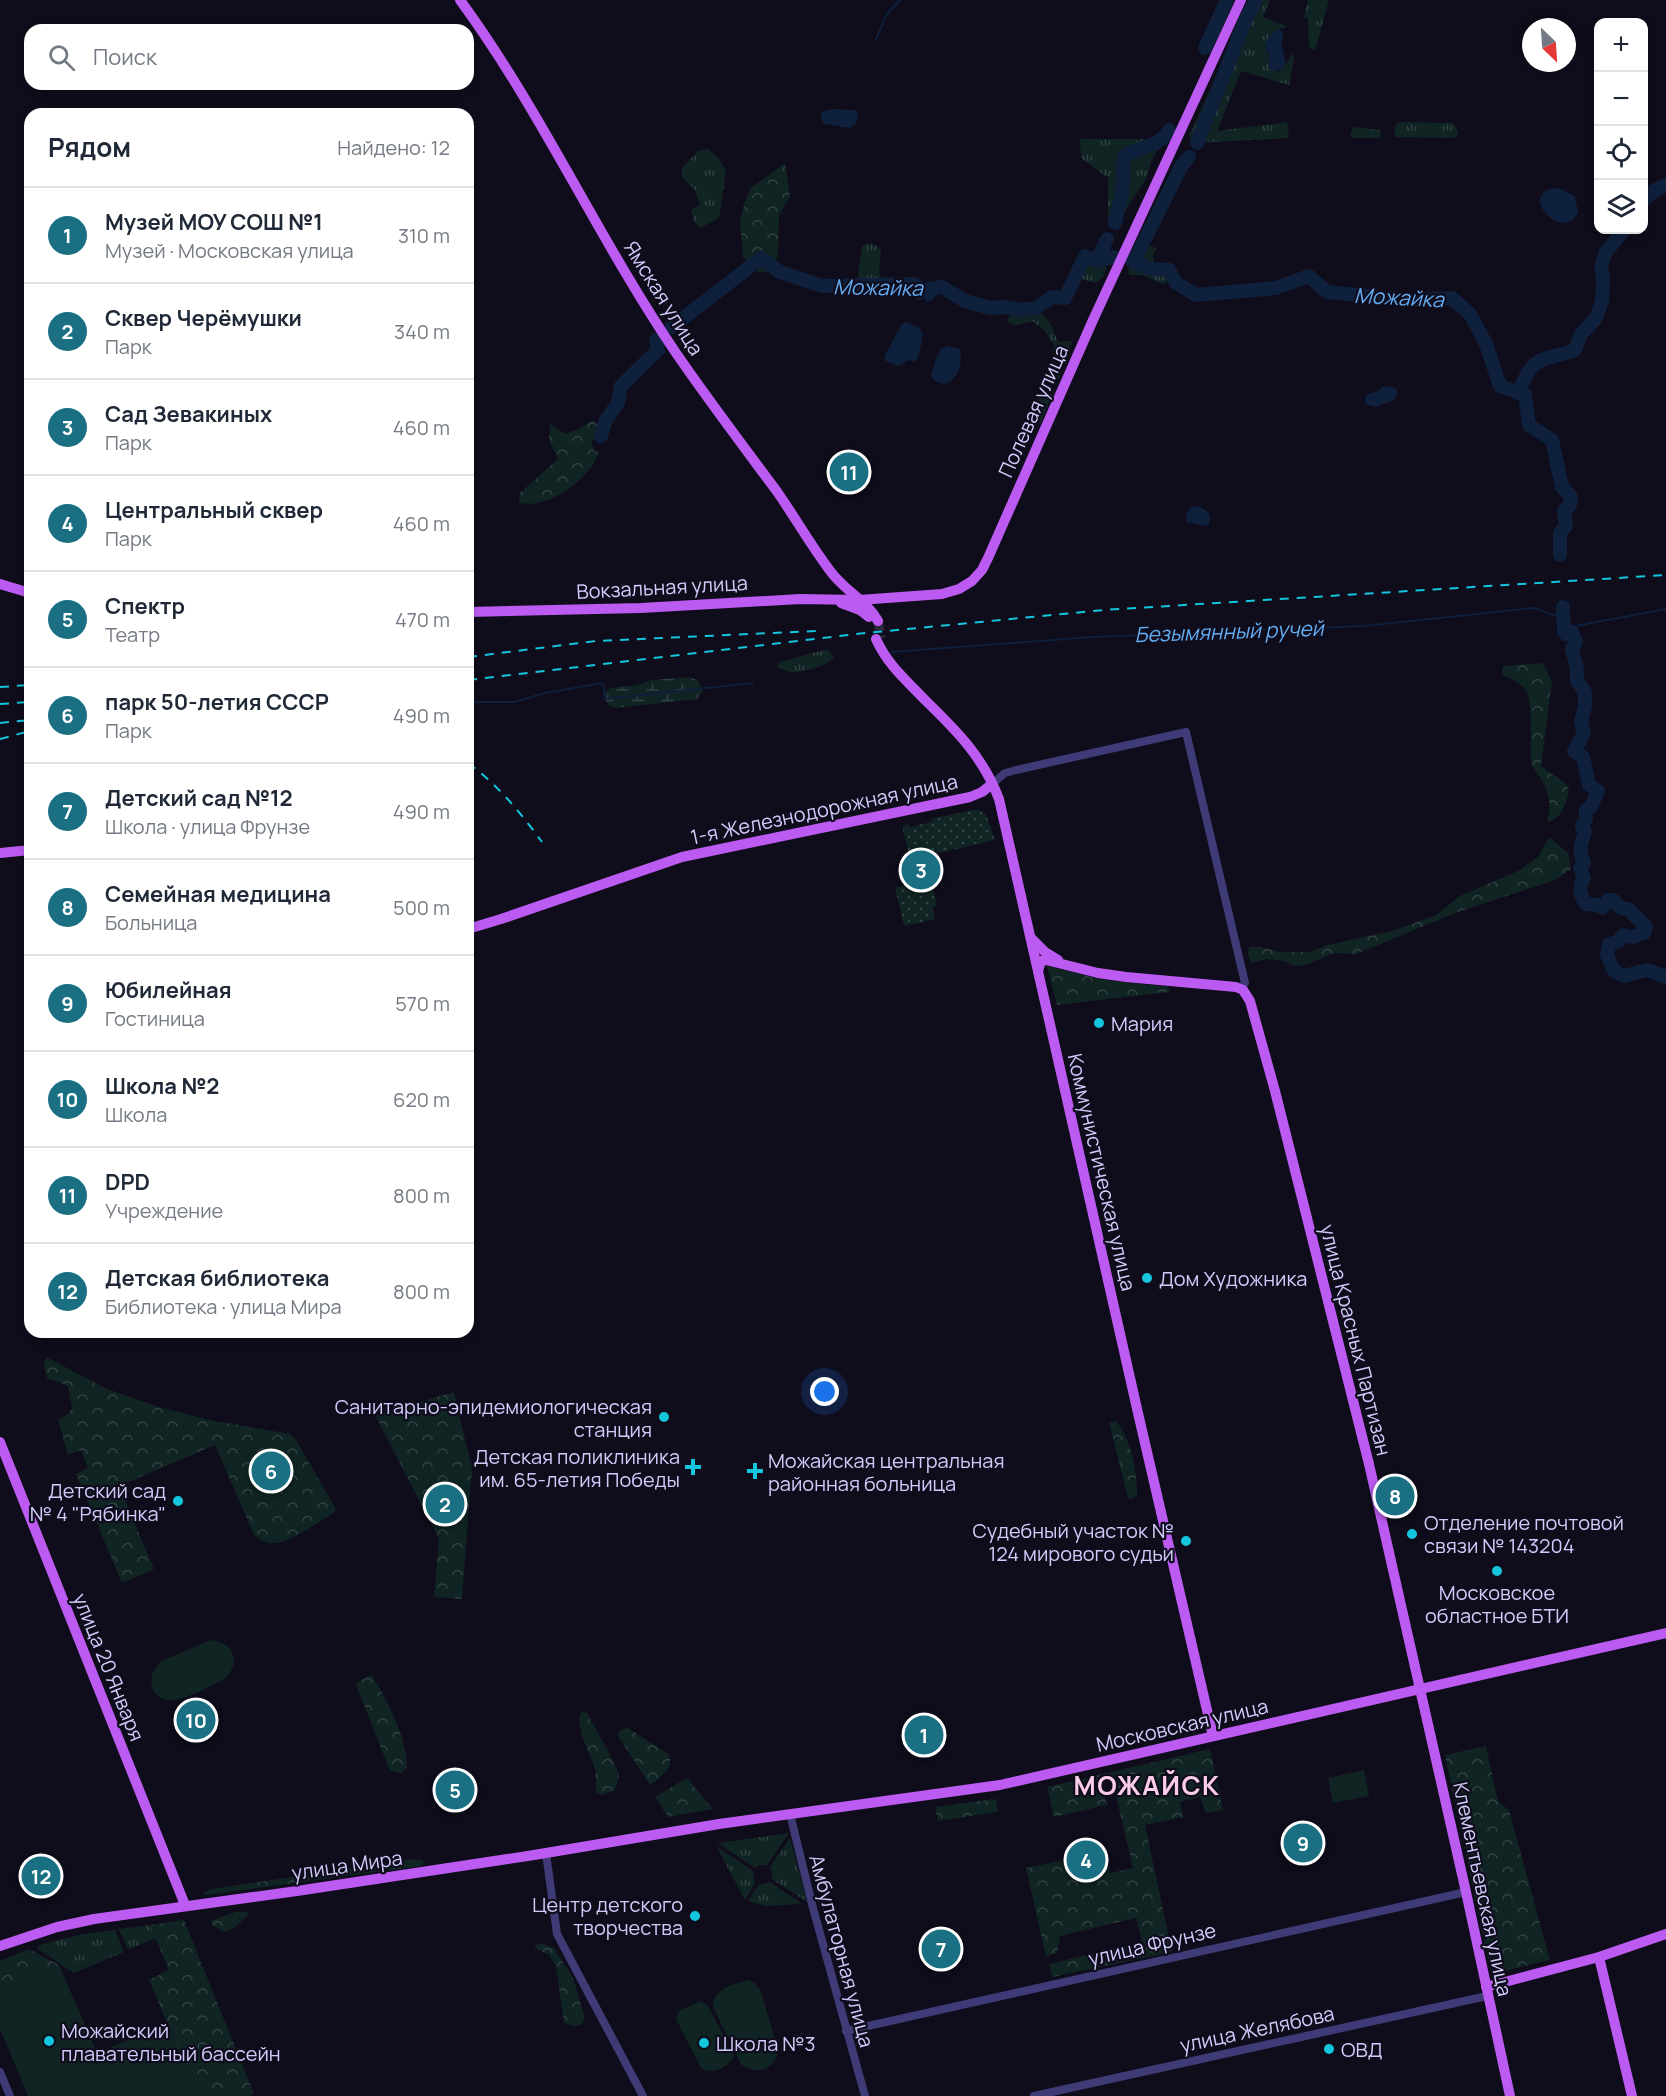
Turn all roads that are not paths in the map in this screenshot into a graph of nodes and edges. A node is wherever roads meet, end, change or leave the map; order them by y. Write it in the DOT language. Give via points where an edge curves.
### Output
graph roads {
  1 [pos="460,0"];
  2 [pos="1241,0"];
  3 [pos="830,571"];
  4 [pos="0,584"];
  5 [pos="24,591"];
  6 [pos="896,598"];
  7 [pos="800,599"];
  8 [pos="832,599"];
  9 [pos="858,600"];
  10 [pos="474,612"];
  11 [pos="873,620"];
  12 [pos="879,638"];
  13 [pos="992,784"];
  14 [pos="24,851"];
  15 [pos="0,853"];
  16 [pos="474,927"];
  17 [pos="1031,937"];
  18 [pos="1063,963"];
  19 [pos="1038,971"];
  20 [pos="1243,986"];
  21 [pos="0,1442"];
  22 [pos="1666,1633"];
  23 [pos="1421,1690"];
  24 [pos="1213,1736"];
  25 [pos="790,1814"];
  26 [pos="702,1827"];
  27 [pos="546,1853"];
  28 [pos="1466,1892"];
  29 [pos="185,1905"];
  30 [pos="1666,1934"];
  31 [pos="0,1946"];
  32 [pos="1599,1957"];
  33 [pos="1486,1992"];
  34 [pos="846,2031"];
  35 [pos="0,2072"];
  36 [pos="10,2096"];
  37 [pos="643,2096"];
  38 [pos="865,2096"];
  39 [pos="1034,2096"];
  40 [pos="1510,2096"];
  41 [pos="1632,2096"];
  1 -- 3 [label="main road, Ямская улица" via="525,96 651,315"];
  2 -- 6 [label="main road, Полевая улица" via="982,570 972,581 951,592"];
  3 -- 7 [label="main road" via="830,590"];
  3 -- 9 [label="main road, Ямская улица"];
  4 -- 5 [label="main road"];
  6 -- 9 [label="main road, Полевая улица"];
  6 -- 11 [label="main road" via="884,604"];
  7 -- 8 [label="main road, Вокзальная улица"];
  7 -- 10 [label="main road, Вокзальная улица"];
  8 -- 9 [label="main road, Вокзальная улица"];
  8 -- 11 [label="main road"];
  9 -- 11 [label="main road, Ямская улица"];
  12 -- 13 [label="main road, Коммунистическая улица" via="882,653 892,667 960,735"];
  13 -- 16 [label="main road, 1-я Железнодорожная улица" via="970,797 682,857"];
  13 -- 17 [label="main road, Коммунистическая улица" via="999,799"];
  13 -- 20 [label="street, 1-я Железнодорожная улица" via="1016,770 1186,732"];
  14 -- 15 [label="main road"];
  17 -- 18 [label="main road"];
  17 -- 19 [label="main road, Коммунистическая улица"];
  18 -- 19 [label="main road" via="1042,960"];
  18 -- 20 [label="main road" via="1126,977"];
  19 -- 24 [label="main road, Коммунистическая улица"];
  20 -- 23 [label="main road, улица Красных Партизан" via="1275,1091"];
  21 -- 29 [label="main road, улица 20 Января"];
  22 -- 23 [label="main road, Московская улица"];
  23 -- 24 [label="main road, Московская улица"];
  23 -- 28 [label="main road, Клементьевская улица"];
  24 -- 25 [label="main road, Московская улица" via="1009,1783"];
  25 -- 26 [label="main road, Московская улица"];
  25 -- 34 [label="street, Амбулаторная улица"];
  26 -- 27 [label="main road, улица Мира"];
  27 -- 29 [label="main road, улица Мира"];
  27 -- 37 [label="street" via="557,1934"];
  28 -- 33 [label="main road, Клементьевская улица"];
  28 -- 34 [label="street, улица Фрунзе"];
  29 -- 31 [label="main road, улица Мира" via="74,1923"];
  30 -- 32 [label="main road, улица Желябова"];
  32 -- 33 [label="main road, улица Желябова"];
  32 -- 41 [label="main road"];
  33 -- 39 [label="street, улица Желябова" via="1362,2025"];
  33 -- 40 [label="main road, Клементьевская улица"];
  34 -- 38 [label="street, Амбулаторная улица"];
  35 -- 36 [label="street"];
}
